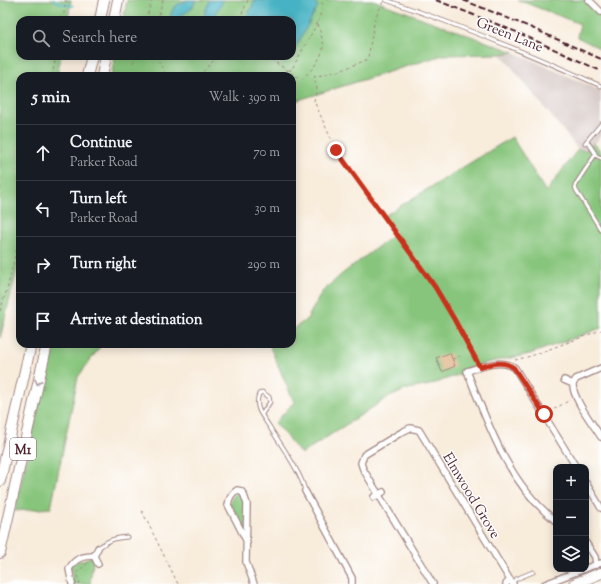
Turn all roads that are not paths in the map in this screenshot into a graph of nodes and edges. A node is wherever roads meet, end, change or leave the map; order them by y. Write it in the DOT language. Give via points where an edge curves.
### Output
graph roads {
  1 [pos="104,0"];
  2 [pos="118,0"];
  3 [pos="385,0"];
  4 [pos="588,0"];
  5 [pos="601,12"];
  6 [pos="101,16"];
  7 [pos="115,16"];
  8 [pos="91,60"];
  9 [pos="105,60"];
  10 [pos="89,72"];
  11 [pos="103,72"];
  12 [pos="601,86"];
  13 [pos="601,124"];
  14 [pos="595,155"];
  15 [pos="601,158"];
  16 [pos="601,230"];
  17 [pos="29,348"];
  18 [pos="46,348"];
  19 [pos="601,368"];
  20 [pos="564,380"];
  21 [pos="573,384"];
  22 [pos="262,414"];
  23 [pos="601,437"];
  24 [pos="574,464"];
  25 [pos="0,480"];
  26 [pos="589,488"];
  27 [pos="305,491"];
  28 [pos="601,508"];
  29 [pos="553,518"];
  30 [pos="127,537"];
  31 [pos="247,542"];
  32 [pos="98,548"];
  33 [pos="589,548"];
  34 [pos="0,553"];
  35 [pos="93,556"];
  36 [pos="98,564"];
  37 [pos="599,567"];
  38 [pos="589,568"];
  39 [pos="533,572"];
  40 [pos="577,572"];
  41 [pos="510,583"];
  42 [pos="72,584"];
  43 [pos="254,584"];
  44 [pos="352,584"];
  45 [pos="433,584"];
  46 [pos="545,584"];
  47 [pos="574,584"];
  1 -- 6 [label="highway"];
  2 -- 7 [label="highway"];
  3 -- 12 [label="lane, Green Lane" via="462,27"];
  4 -- 5 [label="street"];
  8 -- 10 [label="highway"];
  9 -- 11 [label="highway"];
  13 -- 14 [label="lane" via="586,142"];
  14 -- 15 [label="lane"];
  14 -- 16 [label="lane" via="575,185"];
  17 -- 25 [label="highway, M1"];
  18 -- 34 [label="highway, M1, one-way"];
  19 -- 21 [label="street" via="576,379"];
  20 -- 21 [label="street"];
  21 -- 23 [label="street" via="576,396"];
  22 -- 22 [label="lane" via="257,399 258,394 262,392 269,397 270,402"];
  22 -- 27 [label="lane" via="303,483"];
  24 -- 29 [label="street" via="510,364 499,363 467,371 496,443 511,469 538,506"];
  26 -- 28 [label="street"];
  27 -- 44 [label="street" via="352,578"];
  30 -- 32 [label="lane" via="115,538"];
  31 -- 31 [label="street" via="228,504 229,498 237,490 241,491 246,499"];
  31 -- 43 [label="street" via="246,562"];
  32 -- 35 [label="street"];
  33 -- 37 [label="street"];
  35 -- 36 [label="street"];
  35 -- 42 [label="street" via="76,560 68,568"];
  37 -- 38 [label="street"];
  37 -- 47 [label="highway"];
  39 -- 41 [label="lane"];
  40 -- 46 [label="street"];
  41 -- 45 [label="street, Elmwood Grove" via="419,430 410,428 364,456 361,463"];
}
